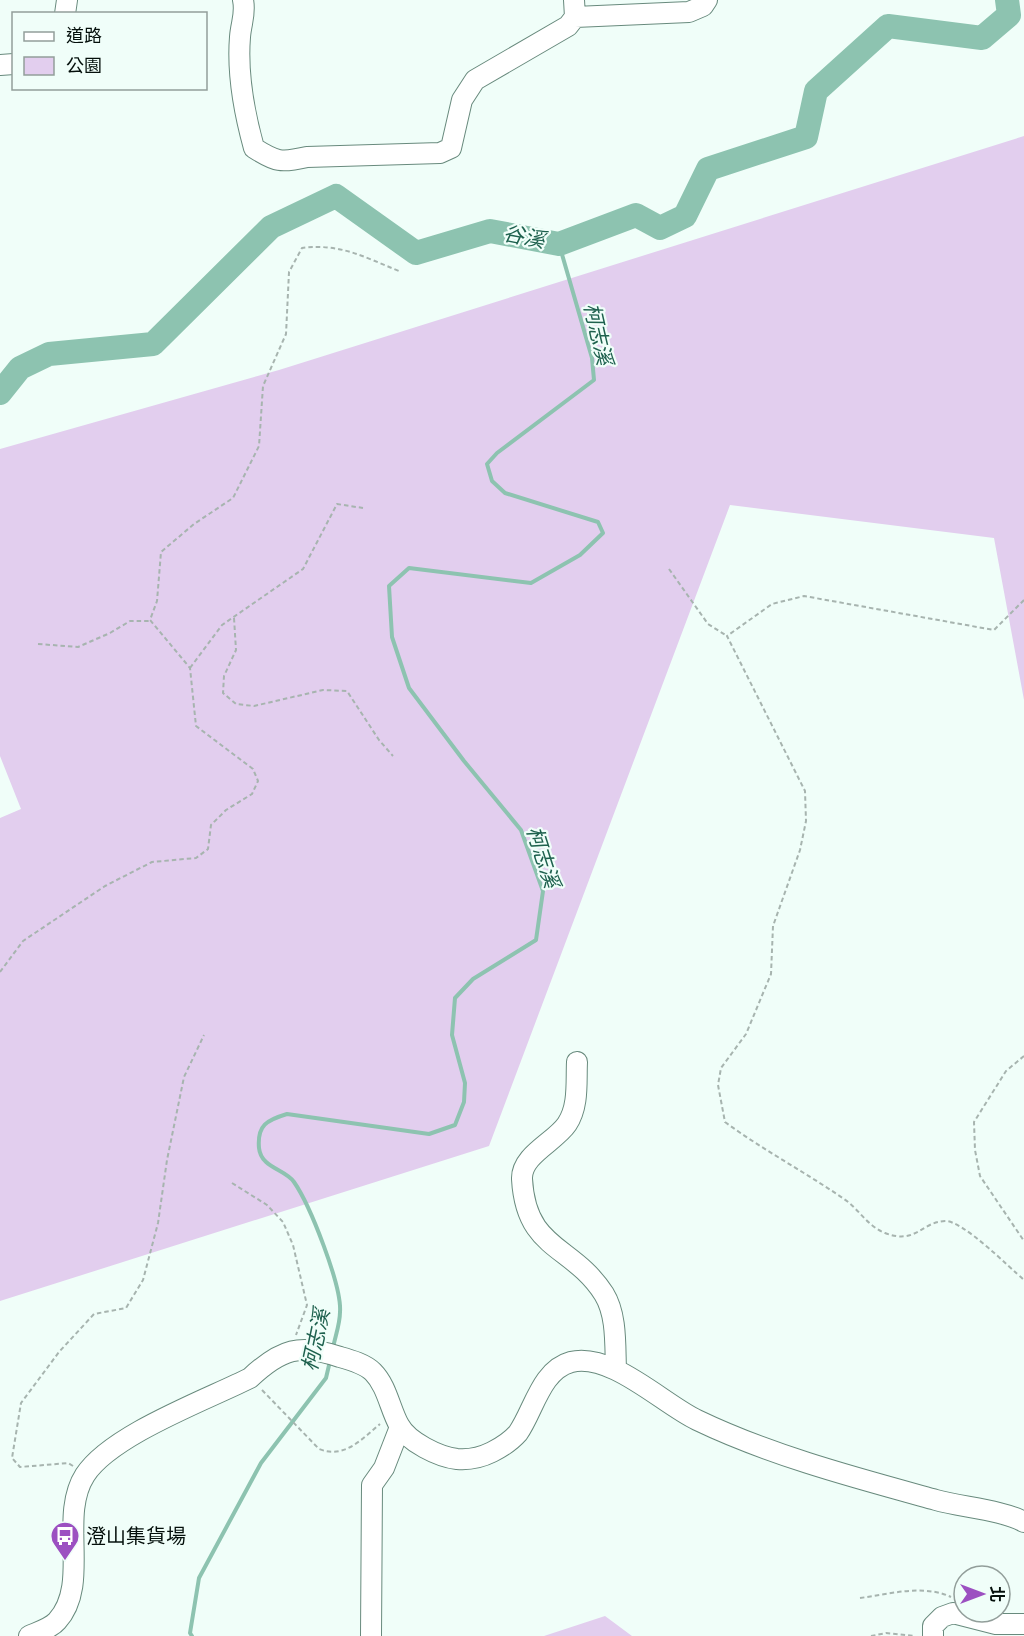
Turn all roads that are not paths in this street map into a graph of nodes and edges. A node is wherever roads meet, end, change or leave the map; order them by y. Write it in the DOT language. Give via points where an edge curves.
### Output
graph roads {
  1 [pos="243,0"];
  2 [pos="707,0"];
  3 [pos="574,9"];
  4 [pos="577,1062"];
  5 [pos="616,1370"];
  6 [pos="397,1420"];
  7 [pos="1024,1522"];
  8 [pos="1024,1624"];
  9 [pos="29,1636"];
  10 [pos="371,1636"];
  11 [pos="933,1636"];
  1 -- 3 [label="lane" via="240,85 249,131 254,148 274,161 286,162 307,157 440,153 451,147 462,100 475,81 568,26"];
  2 -- 3 [label="lane" via="689,12"];
  4 -- 5 [label="lane" via="575,1105 567,1125 526,1163 522,1177 528,1218 604,1295 614,1325"];
  5 -- 6 [label="lane" via="573,1361 560,1366 551,1374 516,1435 486,1455 470,1459 445,1456 421,1444"];
  5 -- 7 [label="lane" via="696,1420 762,1446 936,1500"];
  6 -- 9 [label="lane" via="372,1371 321,1350 288,1351 250,1378 127,1437 86,1474 75,1496 70,1602 57,1622"];
  6 -- 10 [label="lane" via="384,1468 372,1485"];
  8 -- 11 [label="lane" via="996,1624 952,1613 933,1626"];
}
